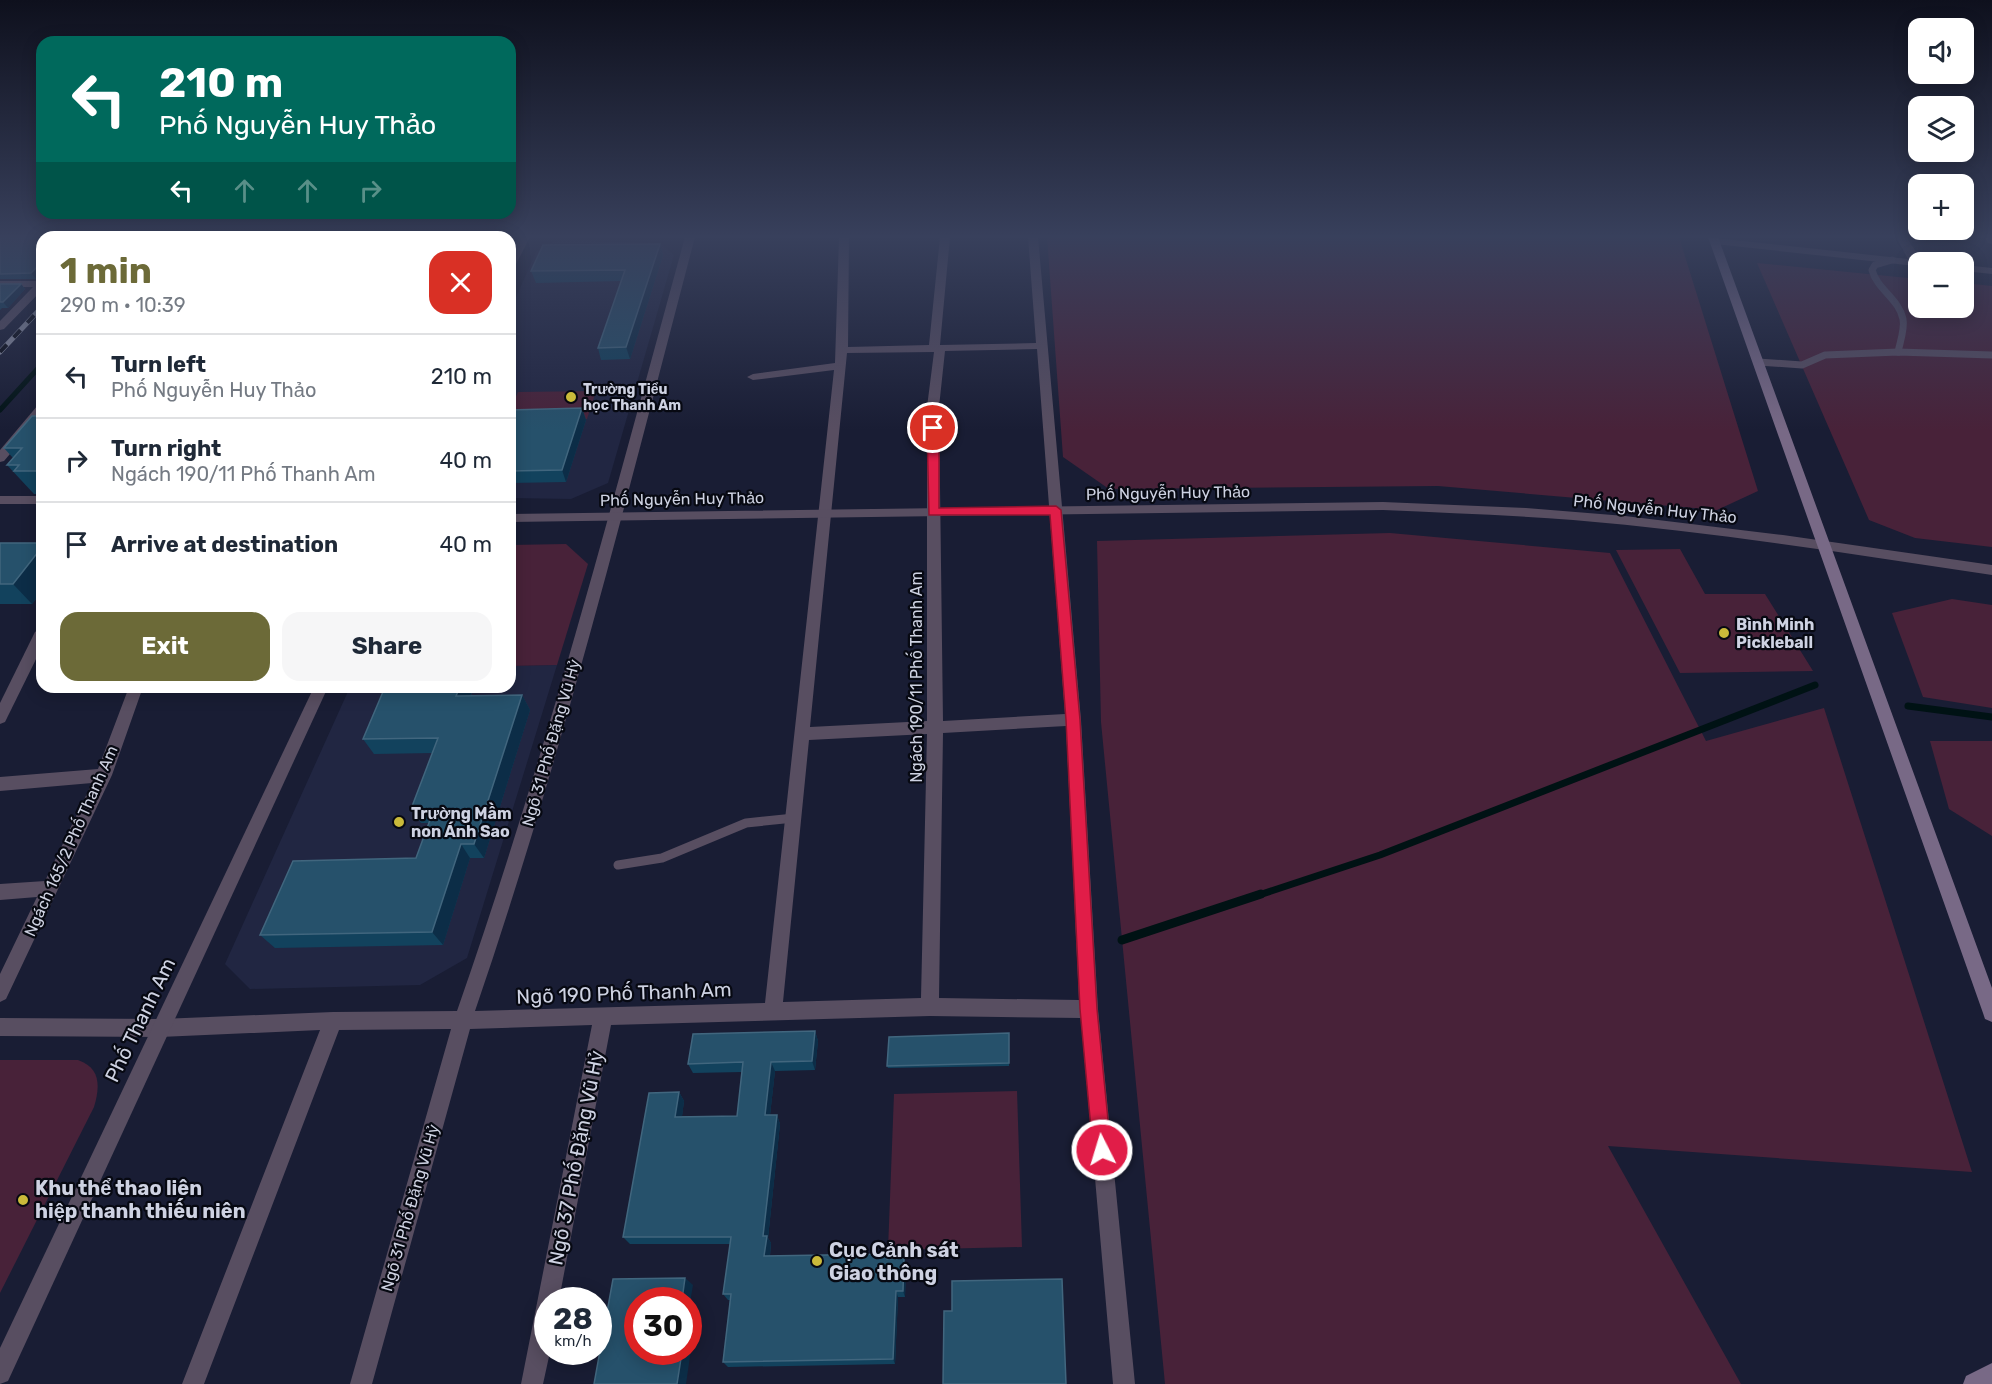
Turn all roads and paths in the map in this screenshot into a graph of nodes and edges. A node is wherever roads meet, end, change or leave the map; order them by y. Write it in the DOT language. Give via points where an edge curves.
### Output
graph roads {
  1 [pos="25,302"];
  2 [pos="673,302"];
  3 [pos="843,302"];
  4 [pos="940,302"];
  5 [pos="1038,302"];
  6 [pos="1736,302"];
  7 [pos="1890,302"];
  8 [pos="0,327"];
  9 [pos="1042,346"];
  10 [pos="937,348"];
  11 [pos="842,350"];
  12 [pos="1898,352"];
  13 [pos="1992,355"];
  14 [pos="1758,363"];
  15 [pos="839,366"];
  16 [pos="753,377"];
  17 [pos="36,421"];
  18 [pos="0,458"];
  19 [pos="0,500"];
  20 [pos="36,500"];
  21 [pos="1056,510"];
  22 [pos="933,512"];
  23 [pos="824,513"];
  24 [pos="615,516"];
  25 [pos="516,518"];
  26 [pos="1824,545"];
  27 [pos="1992,570"];
  28 [pos="36,643"];
  29 [pos="134,693"];
  30 [pos="318,693"];
  31 [pos="5,698"];
  32 [pos="0,717"];
  33 [pos="1073,720"];
  34 [pos="935,727"];
  35 [pos="803,734"];
  36 [pos="104,775"];
  37 [pos="0,784"];
  38 [pos="794,818"];
  39 [pos="618,865"];
  40 [pos="51,888"];
  41 [pos="0,892"];
  42 [pos="0,993"];
  43 [pos="930,1007"];
  44 [pos="1089,1009"];
  45 [pos="773,1011"];
  46 [pos="1992,1013"];
  47 [pos="603,1016"];
  48 [pos="463,1020"];
  49 [pos="333,1021"];
  50 [pos="0,1027"];
  51 [pos="160,1028"];
  52 [pos="551,1287"];
  53 [pos="536,1365"];
  54 [pos="0,1373"];
  55 [pos="1992,1374"];
  56 [pos="193,1384"];
  57 [pos="361,1384"];
  58 [pos="532,1384"];
  59 [pos="1124,1384"];
  60 [pos="1974,1384"];
  1 -- 8 [label="street"];
  2 -- 24 [label="street, Ngõ 31 Phố Đặng Vũ Hỷ"];
  3 -- 11 [label="street"];
  4 -- 10 [label="street, Ngách 190/11 Phố Thanh Am"];
  5 -- 9 [label="street"];
  6 -- 14 [label="main road"];
  7 -- 12 [label="lane" via="1903,319"];
  9 -- 10 [label="street"];
  9 -- 21 [label="street"];
  10 -- 11 [label="street"];
  10 -- 22 [label="street, Ngách 190/11 Phố Thanh Am"];
  11 -- 15 [label="street"];
  12 -- 13 [label="lane"];
  12 -- 14 [label="lane" via="1825,355 1802,365"];
  14 -- 26 [label="main road"];
  15 -- 16 [label="street"];
  15 -- 23 [label="street"];
  17 -- 18 [label="street"];
  19 -- 20 [label="street"];
  21 -- 22 [label="street, Phố Nguyễn Huy Thảo"];
  21 -- 26 [label="street, Phố Nguyễn Huy Thảo" via="1383,506 1518,512"];
  21 -- 33 [label="street"];
  22 -- 23 [label="street, Phố Nguyễn Huy Thảo"];
  22 -- 34 [label="street, Ngách 190/11 Phố Thanh Am"];
  23 -- 24 [label="street, Phố Nguyễn Huy Thảo"];
  23 -- 35 [label="street"];
  24 -- 25 [label="street, Phố Nguyễn Huy Thảo"];
  24 -- 48 [label="street, Ngõ 31 Phố Đặng Vũ Hỷ" via="511,881"];
  26 -- 27 [label="street, Phố Nguyễn Huy Thảo"];
  26 -- 46 [label="main road"];
  28 -- 31 [label="street"];
  29 -- 36 [label="street, Ngách 165/2 Phố Thanh Am"];
  30 -- 51 [label="street, Phố Thanh Am"];
  31 -- 32 [label="street"];
  33 -- 34 [label="street"];
  33 -- 44 [label="street"];
  34 -- 35 [label="street"];
  34 -- 43 [label="street, Ngách 190/11 Phố Thanh Am"];
  35 -- 38 [label="street"];
  36 -- 37 [label="street"];
  36 -- 40 [label="street, Ngách 165/2 Phố Thanh Am"];
  38 -- 39 [label="lane" via="746,823 662,858"];
  38 -- 45 [label="street"];
  40 -- 41 [label="street"];
  40 -- 42 [label="street, Ngách 165/2 Phố Thanh Am"];
  43 -- 44 [label="street, Ngõ 190 Phố Thanh Am"];
  43 -- 45 [label="street, Ngõ 190 Phố Thanh Am"];
  44 -- 59 [label="street"];
  45 -- 47 [label="street, Ngõ 190 Phố Thanh Am"];
  47 -- 48 [label="street, Ngõ 190 Phố Thanh Am"];
  47 -- 52 [label="street, Ngõ 37 Phố Đặng Vũ Hỷ"];
  48 -- 49 [label="street, Ngõ 190 Phố Thanh Am"];
  48 -- 57 [label="street, Ngõ 31 Phố Đặng Vũ Hỷ"];
  49 -- 51 [label="street, Ngõ 190 Phố Thanh Am"];
  49 -- 56 [label="street"];
  50 -- 51 [label="street, Ngõ 190 Phố Thanh Am"];
  51 -- 54 [label="street, Phố Thanh Am"];
  53 -- 58 [label="street"];
  55 -- 60 [label="main road"];
}
